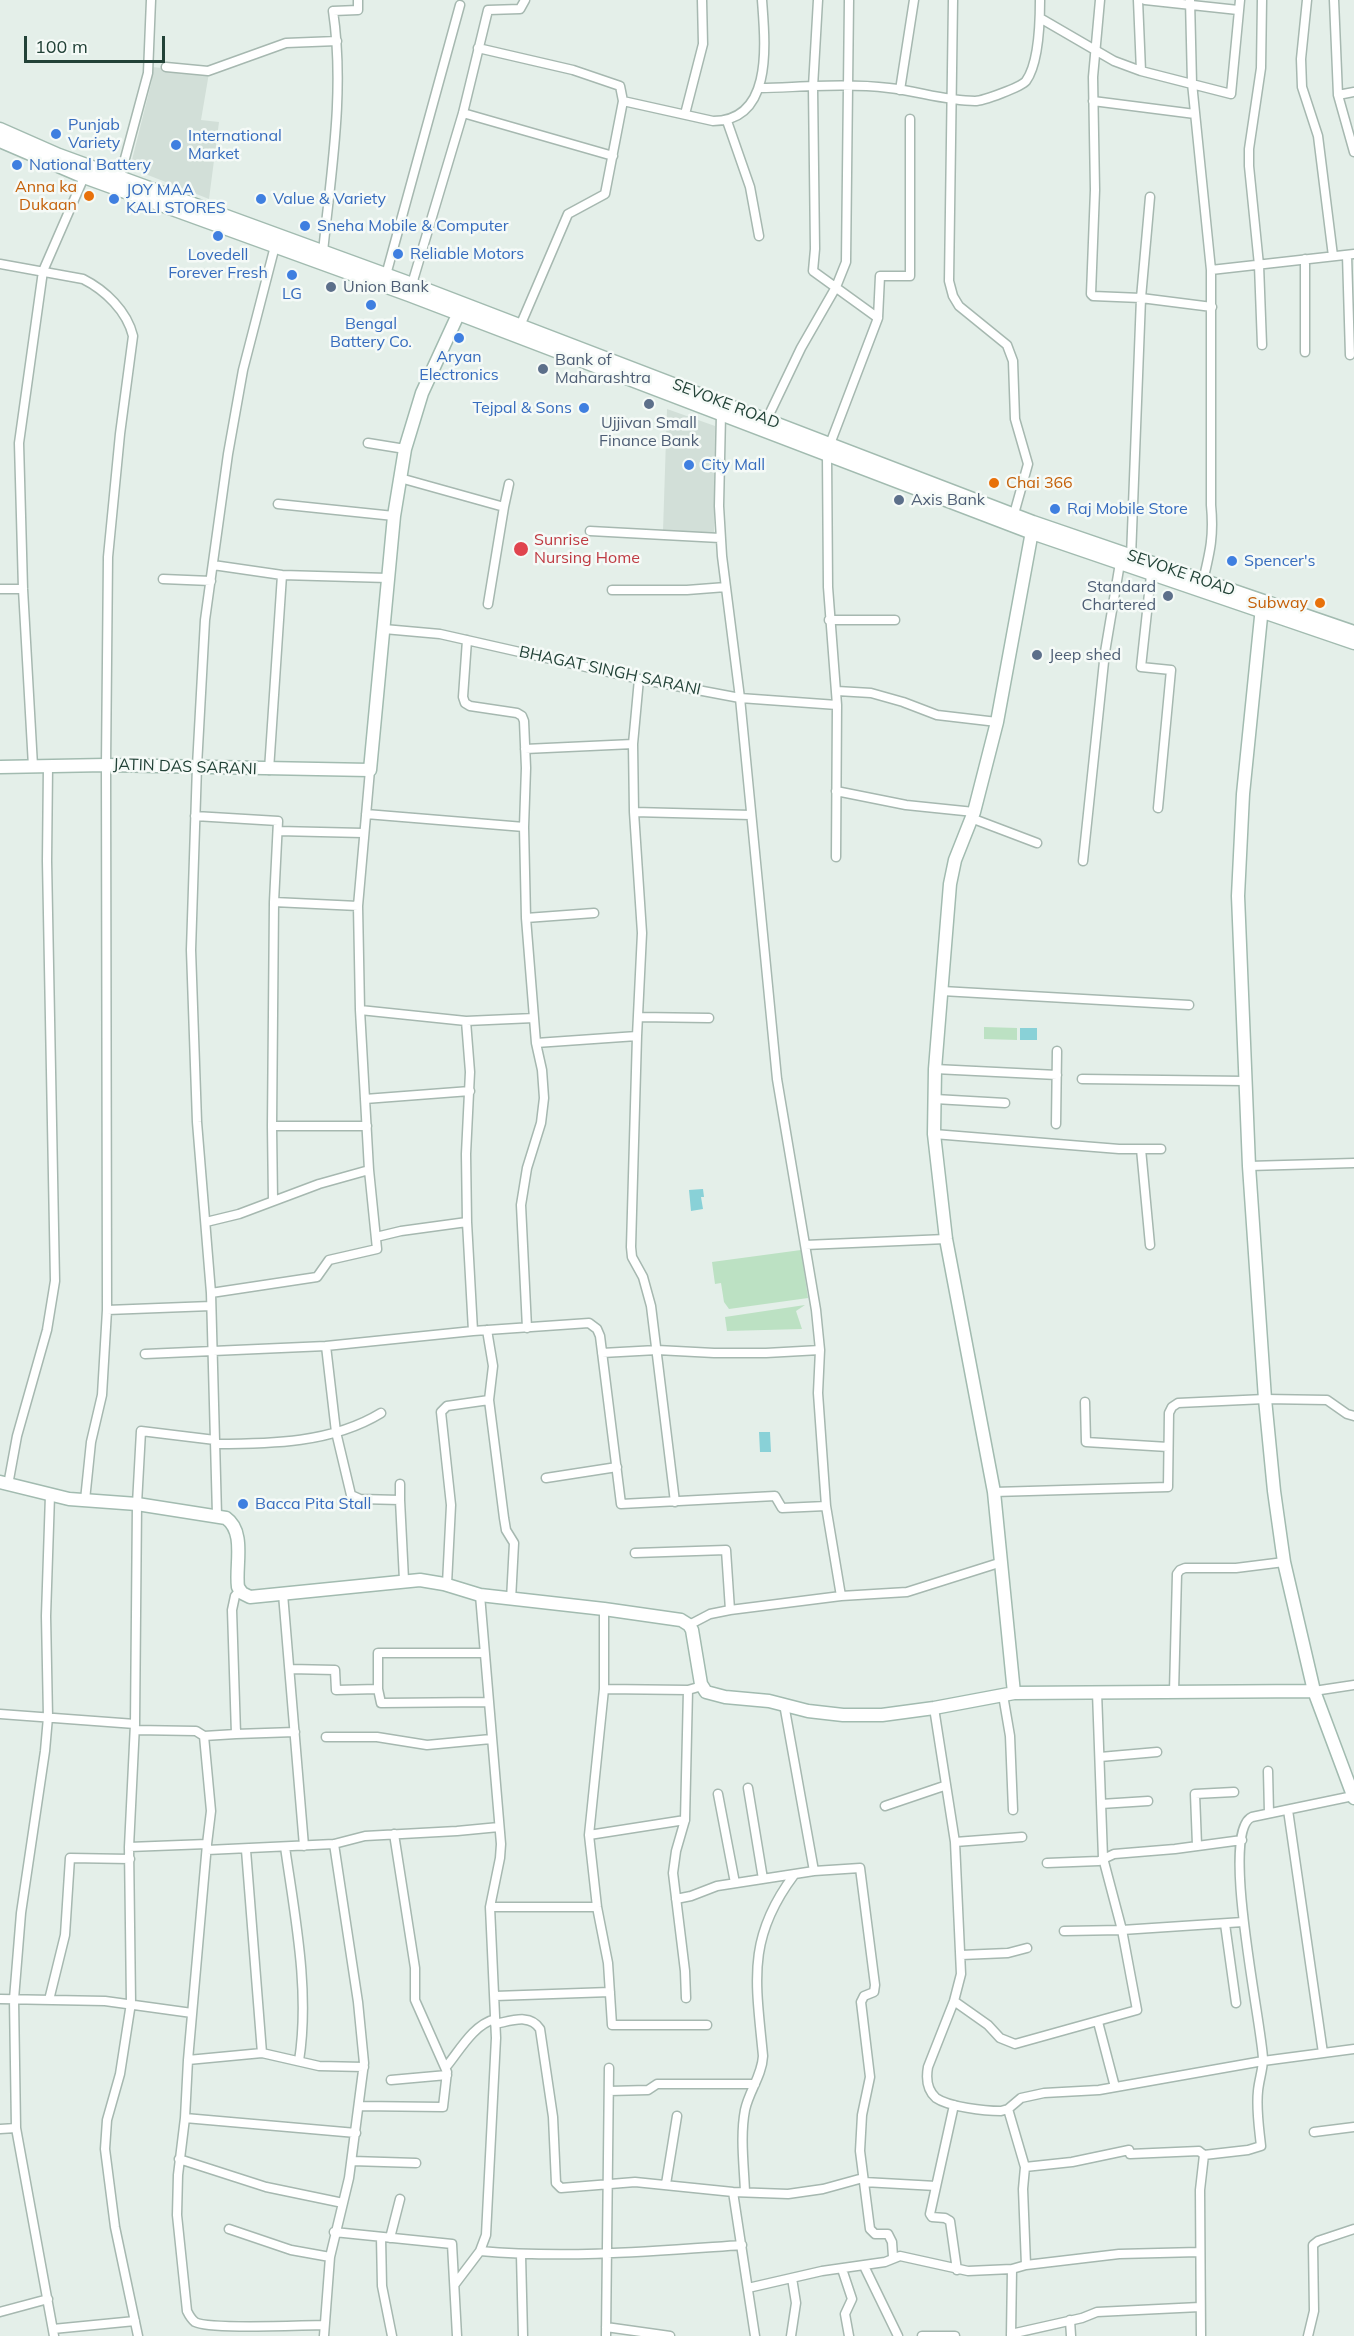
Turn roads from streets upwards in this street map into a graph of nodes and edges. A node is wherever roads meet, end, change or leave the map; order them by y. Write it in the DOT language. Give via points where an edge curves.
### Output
graph roads {
  1 [pos="151,0"];
  2 [pos="358,0"];
  3 [pos="525,0"];
  4 [pos="702,0"];
  5 [pos="762,0"];
  6 [pos="818,0"];
  7 [pos="849,0"];
  8 [pos="915,0"];
  9 [pos="953,0"];
  10 [pos="1040,0"];
  11 [pos="1100,0"];
  12 [pos="1138,0"];
  13 [pos="1145,0"];
  14 [pos="1240,0"];
  15 [pos="1262,0"];
  16 [pos="1307,0"];
  17 [pos="1334,0"];
  18 [pos="1190,3"];
  19 [pos="460,5"];
  20 [pos="1238,10"];
  21 [pos="1040,18"];
  22 [pos="338,41"];
  23 [pos="478,48"];
  24 [pos="1094,49"];
  25 [pos="166,67"];
  26 [pos="1141,71"];
  27 [pos="1192,83"];
  28 [pos="848,86"];
  29 [pos="813,87"];
  30 [pos="760,88"];
  31 [pos="900,90"];
  32 [pos="1354,92"];
  33 [pos="1338,95"];
  34 [pos="953,99"];
  35 [pos="623,101"];
  36 [pos="1093,101"];
  37 [pos="462,113"];
  38 [pos="685,114"];
  39 [pos="1195,114"];
  40 [pos="910,119"];
  41 [pos="727,121"];
  42 [pos="0,129"];
  43 [pos="0,141"];
  44 [pos="1354,152"];
  45 [pos="613,156"];
  46 [pos="84,177"];
  47 [pos="120,177"];
  48 [pos="1150,197"];
  49 [pos="759,236"];
  50 [pos="277,240"];
  51 [pos="323,252"];
  52 [pos="1350,254"];
  53 [pos="1333,256"];
  54 [pos="1305,259"];
  55 [pos="0,264"];
  56 [pos="1259,265"];
  57 [pos="1211,270"];
  58 [pos="43,272"];
  59 [pos="386,275"];
  60 [pos="412,284"];
  61 [pos="836,287"];
  62 [pos="1141,298"];
  63 [pos="1212,307"];
  64 [pos="460,309"];
  65 [pos="878,318"];
  66 [pos="520,326"];
  67 [pos="1262,345"];
  68 [pos="1305,352"];
  69 [pos="1350,355"];
  70 [pos="722,409"];
  71 [pos="767,419"];
  72 [pos="368,443"];
  73 [pos="405,449"];
  74 [pos="829,449"];
  75 [pos="400,478"];
  76 [pos="509,484"];
  77 [pos="278,504"];
  78 [pos="504,507"];
  79 [pos="1014,514"];
  80 [pos="394,516"];
  81 [pos="1032,527"];
  82 [pos="590,531"];
  83 [pos="720,538"];
  84 [pos="1126,560"];
  85 [pos="213,565"];
  86 [pos="282,575"];
  87 [pos="1151,575"];
  88 [pos="388,578"];
  89 [pos="163,579"];
  90 [pos="211,581"];
  91 [pos="1203,581"];
  92 [pos="726,587"];
  93 [pos="23,588"];
  94 [pos="0,589"];
  95 [pos="612,590"];
  96 [pos="488,604"];
  97 [pos="1262,606"];
  98 [pos="1284,613"];
  99 [pos="830,620"];
  100 [pos="895,620"];
  101 [pos="384,629"];
  102 [pos="1354,632"];
  103 [pos="467,640"];
  104 [pos="1354,643"];
  105 [pos="639,679"];
  106 [pos="837,691"];
  107 [pos="740,698"];
  108 [pos="837,705"];
  109 [pos="997,722"];
  110 [pos="633,744"];
  111 [pos="525,749"];
  112 [pos="106,765"];
  113 [pos="33,766"];
  114 [pos="48,766"];
  115 [pos="197,766"];
  116 [pos="0,767"];
  117 [pos="269,770"];
  118 [pos="370,770"];
  119 [pos="836,791"];
  120 [pos="1158,808"];
  121 [pos="634,812"];
  122 [pos="366,814"];
  123 [pos="751,815"];
  124 [pos="973,815"];
  125 [pos="195,816"];
  126 [pos="524,827"];
  127 [pos="278,831"];
  128 [pos="363,833"];
  129 [pos="1037,843"];
  130 [pos="836,857"];
  131 [pos="1083,861"];
  132 [pos="274,902"];
  133 [pos="358,906"];
  134 [pos="594,913"];
  135 [pos="526,918"];
  136 [pos="942,991"];
  137 [pos="1189,1005"];
  138 [pos="360,1010"];
  139 [pos="638,1017"];
  140 [pos="534,1018"];
  141 [pos="710,1018"];
  142 [pos="466,1021"];
  143 [pos="636,1036"];
  144 [pos="536,1043"];
  145 [pos="1057,1051"];
  146 [pos="935,1069"];
  147 [pos="1057,1075"];
  148 [pos="1082,1079"];
  149 [pos="1245,1081"];
  150 [pos="470,1091"];
  151 [pos="365,1099"];
  152 [pos="935,1099"];
  153 [pos="1005,1103"];
  154 [pos="1056,1124"];
  155 [pos="272,1126"];
  156 [pos="367,1126"];
  157 [pos="934,1134"];
  158 [pos="1141,1149"];
  159 [pos="1161,1149"];
  160 [pos="1354,1163"];
  161 [pos="1249,1166"];
  162 [pos="369,1170"];
  163 [pos="273,1201"];
  164 [pos="206,1222"];
  165 [pos="467,1222"];
  166 [pos="376,1237"];
  167 [pos="946,1239"];
  168 [pos="805,1245"];
  169 [pos="1150,1245"];
  170 [pos="211,1293"];
  171 [pos="211,1306"];
  172 [pos="107,1310"];
  173 [pos="527,1328"];
  174 [pos="487,1330"];
  175 [pos="473,1331"];
  176 [pos="326,1346"];
  177 [pos="657,1350"];
  178 [pos="820,1350"];
  179 [pos="213,1352"];
  180 [pos="602,1353"];
  181 [pos="145,1354"];
  182 [pos="489,1400"];
  183 [pos="1265,1400"];
  184 [pos="1085,1402"];
  185 [pos="381,1413"];
  186 [pos="1354,1416"];
  187 [pos="336,1432"];
  188 [pos="215,1442"];
  189 [pos="1168,1447"];
  190 [pos="617,1467"];
  191 [pos="546,1478"];
  192 [pos="4,1484"];
  193 [pos="400,1484"];
  194 [pos="994,1492"];
  195 [pos="50,1496"];
  196 [pos="85,1500"];
  197 [pos="400,1500"];
  198 [pos="675,1502"];
  199 [pos="137,1504"];
  200 [pos="826,1506"];
  201 [pos="217,1515"];
  202 [pos="635,1553"];
  203 [pos="1002,1562"];
  204 [pos="1284,1562"];
  205 [pos="404,1580"];
  206 [pos="447,1584"];
  207 [pos="240,1590"];
  208 [pos="283,1594"];
  209 [pos="480,1595"];
  210 [pos="841,1596"];
  211 [pos="511,1600"];
  212 [pos="604,1608"];
  213 [pos="730,1610"];
  214 [pos="689,1624"];
  215 [pos="484,1653"];
  216 [pos="290,1669"];
  217 [pos="1354,1685"];
  218 [pos="702,1686"];
  219 [pos="378,1689"];
  220 [pos="604,1689"];
  221 [pos="688,1690"];
  222 [pos="1314,1691"];
  223 [pos="1097,1692"];
  224 [pos="1174,1692"];
  225 [pos="1008,1694"];
  226 [pos="488,1702"];
  227 [pos="784,1704"];
  228 [pos="934,1708"];
  229 [pos="0,1714"];
  230 [pos="48,1717"];
  231 [pos="135,1727"];
  232 [pos="295,1732"];
  233 [pos="236,1734"];
  234 [pos="204,1736"];
  235 [pos="326,1737"];
  236 [pos="491,1740"];
  237 [pos="1157,1752"];
  238 [pos="1100,1757"];
  239 [pos="1268,1771"];
  240 [pos="944,1786"];
  241 [pos="748,1788"];
  242 [pos="1234,1792"];
  243 [pos="718,1794"];
  244 [pos="1354,1797"];
  245 [pos="1148,1802"];
  246 [pos="1101,1804"];
  247 [pos="885,1806"];
  248 [pos="1012,1810"];
  249 [pos="1288,1810"];
  250 [pos="1269,1813"];
  251 [pos="686,1820"];
  252 [pos="499,1827"];
  253 [pos="394,1834"];
  254 [pos="589,1835"];
  255 [pos="1022,1837"];
  256 [pos="1242,1840"];
  257 [pos="955,1842"];
  258 [pos="334,1844"];
  259 [pos="1197,1845"];
  260 [pos="304,1846"];
  261 [pos="129,1847"];
  262 [pos="207,1847"];
  263 [pos="285,1847"];
  264 [pos="246,1850"];
  265 [pos="1103,1858"];
  266 [pos="130,1859"];
  267 [pos="1047,1863"];
  268 [pos="814,1871"];
  269 [pos="794,1875"];
  270 [pos="763,1879"];
  271 [pos="735,1883"];
  272 [pos="676,1899"];
  273 [pos="490,1907"];
  274 [pos="597,1907"];
  275 [pos="1243,1922"];
  276 [pos="1225,1924"];
  277 [pos="1122,1930"];
  278 [pos="1064,1931"];
  279 [pos="1027,1948"];
  280 [pos="961,1955"];
  281 [pos="610,1992"];
  282 [pos="495,1996"];
  283 [pos="686,1998"];
  284 [pos="0,1999"];
  285 [pos="14,1999"];
  286 [pos="49,2000"];
  287 [pos="954,2001"];
  288 [pos="131,2003"];
  289 [pos="1236,2003"];
  290 [pos="192,2013"];
  291 [pos="495,2021"];
  292 [pos="1098,2022"];
  293 [pos="707,2025"];
  294 [pos="1354,2049"];
  295 [pos="262,2053"];
  296 [pos="1323,2053"];
  297 [pos="188,2060"];
  298 [pos="299,2061"];
  299 [pos="1263,2061"];
  300 [pos="364,2067"];
  301 [pos="609,2068"];
  302 [pos="446,2071"];
  303 [pos="391,2080"];
  304 [pos="755,2084"];
  305 [pos="1115,2087"];
  306 [pos="609,2091"];
  307 [pos="954,2105"];
  308 [pos="360,2106"];
  309 [pos="1008,2109"];
  310 [pos="677,2116"];
  311 [pos="185,2118"];
  312 [pos="1354,2127"];
  313 [pos="16,2128"];
  314 [pos="0,2129"];
  315 [pos="1314,2132"];
  316 [pos="356,2133"];
  317 [pos="1204,2155"];
  318 [pos="179,2159"];
  319 [pos="352,2161"];
  320 [pos="416,2163"];
  321 [pos="1025,2167"];
  322 [pos="864,2180"];
  323 [pos="606,2184"];
  324 [pos="666,2184"];
  325 [pos="936,2186"];
  326 [pos="733,2192"];
  327 [pos="745,2192"];
  328 [pos="400,2199"];
  329 [pos="343,2203"];
  330 [pos="229,2229"];
  331 [pos="1354,2229"];
  332 [pos="334,2232"];
  333 [pos="385,2237"];
  334 [pos="742,2245"];
  335 [pos="480,2251"];
  336 [pos="1199,2252"];
  337 [pos="520,2255"];
  338 [pos="605,2255"];
  339 [pos="330,2257"];
  340 [pos="893,2257"];
  341 [pos="864,2265"];
  342 [pos="1026,2265"];
  343 [pos="842,2269"];
  344 [pos="1012,2269"];
  345 [pos="957,2270"];
  346 [pos="792,2278"];
  347 [pos="455,2284"];
  348 [pos="748,2288"];
  349 [pos="48,2299"];
  350 [pos="1200,2307"];
  351 [pos="0,2312"];
  352 [pos="1070,2320"];
  353 [pos="135,2321"];
  354 [pos="324,2325"];
  355 [pos="251,2331"];
  356 [pos="54,2332"];
  357 [pos="606,2332"];
  358 [pos="1011,2335"];
  359 [pos="138,2336"];
  360 [pos="324,2336"];
  361 [pos="392,2336"];
  362 [pos="457,2336"];
  363 [pos="523,2336"];
  364 [pos="670,2336"];
  365 [pos="755,2336"];
  366 [pos="791,2336"];
  367 [pos="849,2336"];
  368 [pos="898,2336"];
  369 [pos="922,2336"];
  370 [pos="955,2336"];
  371 [pos="1071,2336"];
  372 [pos="1201,2336"];
  373 [pos="1308,2336"];
  1 -- 47 [label="street" via="147,74"];
  2 -- 22 [label="street" via="358,9 333,11"];
  3 -- 23 [label="street" via="518,10 488,10"];
  4 -- 38 [label="street" via="703,44"];
  5 -- 30 [label="street"];
  6 -- 29 [label="street"];
  7 -- 28 [label="street"];
  8 -- 31 [label="street"];
  9 -- 34 [label="street"];
  10 -- 21 [label="street"];
  11 -- 24 [label="street"];
  12 -- 26 [label="street"];
  13 -- 18 [label="street"];
  14 -- 20 [label="street"];
  15 -- 56 [label="street" via="1261,68 1249,149"];
  16 -- 53 [label="street" via="1302,87 1318,136"];
  17 -- 33 [label="street"];
  18 -- 20 [label="street"];
  18 -- 27 [label="street"];
  19 -- 59 [label="street"];
  20 -- 27 [label="street" via="1232,94"];
  21 -- 24 [label="street"];
  21 -- 34 [label="street" via="1035,58 1022,84 985,99"];
  22 -- 25 [label="street" via="286,43 208,70"];
  22 -- 51 [label="street" via="338,107"];
  23 -- 35 [label="street" via="573,70 620,86"];
  23 -- 37 [label="street"];
  24 -- 26 [label="street"];
  24 -- 36 [label="street"];
  26 -- 27 [label="street"];
  27 -- 39 [label="street"];
  28 -- 29 [label="street"];
  28 -- 31 [label="street"];
  28 -- 61 [label="street" via="847,253"];
  29 -- 30 [label="street"];
  29 -- 61 [label="street" via="813,271"];
  30 -- 41 [label="street" via="747,108"];
  31 -- 34 [label="street"];
  32 -- 33 [label="street"];
  33 -- 44 [label="street"];
  34 -- 79 [label="street" via="949,281 959,306 1007,345 1013,361 1015,419 1028,464"];
  35 -- 38 [label="street"];
  35 -- 45 [label="street"];
  36 -- 39 [label="street"];
  36 -- 62 [label="street" via="1091,294"];
  37 -- 45 [label="street"];
  37 -- 60 [label="street"];
  38 -- 41 [label="street"];
  39 -- 57 [label="street"];
  40 -- 65 [label="street" via="910,276 880,276"];
  41 -- 49 [label="street" via="750,187"];
  42 -- 47 [label="street, SEVOKE ROAD"];
  43 -- 46 [label="street, SEVOKE ROAD"];
  45 -- 66 [label="street" via="605,194 568,213"];
  46 -- 50 [label="street, SEVOKE ROAD"];
  46 -- 58 [label="street"];
  47 -- 50 [label="street, SEVOKE ROAD"];
  48 -- 62 [label="street"];
  50 -- 51 [label="street, SEVOKE ROAD"];
  50 -- 64 [label="street, SEVOKE ROAD"];
  50 -- 85 [label="street" via="243,370"];
  51 -- 59 [label="street, SEVOKE ROAD"];
  52 -- 53 [label="street"];
  52 -- 69 [label="street"];
  53 -- 54 [label="street"];
  54 -- 56 [label="street"];
  54 -- 68 [label="street"];
  55 -- 58 [label="street"];
  56 -- 57 [label="street"];
  56 -- 67 [label="street"];
  57 -- 63 [label="street"];
  58 -- 93 [label="street" via="19,442"];
  58 -- 112 [label="street" via="95,285 106,293 133,336 108,557"];
  59 -- 60 [label="street, SEVOKE ROAD"];
  60 -- 64 [label="street, SEVOKE ROAD"];
  61 -- 65 [label="street"];
  61 -- 71 [label="street"];
  62 -- 63 [label="street"];
  62 -- 84 [label="street"];
  63 -- 91 [label="street" via="1213,534"];
  64 -- 66 [label="street, SEVOKE ROAD"];
  64 -- 70 [label="street, SEVOKE ROAD"];
  64 -- 73 [label="street" via="422,393"];
  65 -- 74 [label="street"];
  66 -- 70 [label="street, SEVOKE ROAD"];
  70 -- 71 [label="street, SEVOKE ROAD"];
  70 -- 74 [label="street, SEVOKE ROAD"];
  70 -- 83 [label="street"];
  71 -- 74 [label="street, SEVOKE ROAD"];
  72 -- 73 [label="street"];
  73 -- 75 [label="street"];
  74 -- 79 [label="street, SEVOKE ROAD"];
  74 -- 81 [label="street, SEVOKE ROAD"];
  74 -- 99 [label="street" via="826,514"];
  75 -- 78 [label="street"];
  75 -- 80 [label="street"];
  76 -- 78 [label="street"];
  77 -- 80 [label="street"];
  78 -- 96 [label="street"];
  79 -- 81 [label="street, SEVOKE ROAD"];
  80 -- 88 [label="street"];
  81 -- 84 [label="street, SEVOKE ROAD"];
  81 -- 109 [label="street"];
  82 -- 83 [label="street"];
  83 -- 92 [label="street"];
  84 -- 87 [label="street, SEVOKE ROAD"];
  84 -- 91 [label="street, SEVOKE ROAD"];
  84 -- 131 [label="street" via="1105,652"];
  85 -- 86 [label="street"];
  85 -- 90 [label="street"];
  86 -- 88 [label="street"];
  86 -- 117 [label="street"];
  87 -- 97 [label="street, SEVOKE ROAD"];
  87 -- 120 [label="street" via="1141,667 1172,670"];
  88 -- 101 [label="street"];
  89 -- 90 [label="street"];
  90 -- 115 [label="street" via="205,620"];
  91 -- 97 [label="street, SEVOKE ROAD"];
  92 -- 95 [label="street"];
  92 -- 107 [label="street"];
  93 -- 94 [label="street"];
  93 -- 113 [label="street"];
  97 -- 98 [label="street, SEVOKE ROAD"];
  97 -- 149 [label="street" via="1239,845"];
  98 -- 102 [label="street, SEVOKE ROAD"];
  98 -- 104 [label="street, SEVOKE ROAD"];
  99 -- 100 [label="street"];
  99 -- 106 [label="street"];
  101 -- 103 [label="street, BHAGAT SINGH SARANI"];
  101 -- 118 [label="street"];
  103 -- 105 [label="street, BHAGAT SINGH SARANI"];
  103 -- 111 [label="street" via="463,700 470,706 520,714"];
  105 -- 107 [label="street, BHAGAT SINGH SARANI"];
  105 -- 110 [label="street"];
  106 -- 108 [label="street"];
  106 -- 109 [label="street" via="884,696 937,715"];
  107 -- 108 [label="street, BHAGAT SINGH SARANI"];
  107 -- 123 [label="street"];
  108 -- 119 [label="street"];
  109 -- 124 [label="street"];
  110 -- 111 [label="street"];
  110 -- 121 [label="street"];
  111 -- 126 [label="street"];
  112 -- 114 [label="street, JATIN DAS SARANI"];
  112 -- 115 [label="street, JATIN DAS SARANI"];
  112 -- 172 [label="street"];
  113 -- 114 [label="street, JATIN DAS SARANI"];
  113 -- 116 [label="street, JATIN DAS SARANI"];
  114 -- 192 [label="street" via="55,1281 47,1330"];
  115 -- 117 [label="street, JATIN DAS SARANI"];
  115 -- 125 [label="street"];
  117 -- 118 [label="street, JATIN DAS SARANI"];
  118 -- 122 [label="street"];
  119 -- 124 [label="street"];
  119 -- 130 [label="street"];
  121 -- 123 [label="street"];
  121 -- 139 [label="street" via="642,920"];
  122 -- 126 [label="street"];
  122 -- 128 [label="street"];
  123 -- 168 [label="street" via="777,1079"];
  124 -- 129 [label="street"];
  124 -- 136 [label="street" via="950,884"];
  125 -- 127 [label="street" via="278,821"];
  125 -- 164 [label="street" via="191,950 197,1122"];
  126 -- 135 [label="street"];
  127 -- 128 [label="street"];
  127 -- 132 [label="street"];
  128 -- 133 [label="street"];
  132 -- 133 [label="street"];
  132 -- 155 [label="street"];
  133 -- 138 [label="street"];
  134 -- 135 [label="street"];
  135 -- 140 [label="street"];
  136 -- 137 [label="street"];
  136 -- 146 [label="street"];
  138 -- 142 [label="street"];
  138 -- 151 [label="street"];
  139 -- 141 [label="street"];
  139 -- 143 [label="street"];
  140 -- 142 [label="street"];
  140 -- 144 [label="street"];
  142 -- 150 [label="street"];
  143 -- 144 [label="street"];
  143 -- 177 [label="street" via="631,1247 646,1288"];
  144 -- 173 [label="street" via="542,1070 543,1112 521,1205"];
  145 -- 147 [label="street"];
  146 -- 147 [label="street"];
  146 -- 152 [label="street"];
  147 -- 154 [label="street"];
  148 -- 149 [label="street"];
  149 -- 161 [label="street"];
  150 -- 151 [label="street"];
  150 -- 165 [label="street"];
  151 -- 156 [label="street"];
  152 -- 153 [label="street"];
  152 -- 157 [label="street"];
  155 -- 156 [label="street"];
  155 -- 163 [label="street"];
  156 -- 162 [label="street"];
  157 -- 158 [label="street"];
  157 -- 167 [label="street"];
  158 -- 159 [label="street"];
  158 -- 169 [label="street"];
  160 -- 161 [label="street"];
  161 -- 183 [label="street"];
  162 -- 163 [label="street"];
  162 -- 166 [label="street"];
  163 -- 164 [label="street"];
  164 -- 170 [label="street"];
  165 -- 166 [label="street"];
  165 -- 175 [label="street"];
  166 -- 170 [label="street" via="377,1249 330,1260 317,1276"];
  167 -- 168 [label="street"];
  167 -- 194 [label="street"];
  168 -- 178 [label="street"];
  170 -- 171 [label="street"];
  171 -- 172 [label="street"];
  171 -- 179 [label="street"];
  172 -- 196 [label="street" via="102,1395 91,1442"];
  173 -- 174 [label="street"];
  173 -- 180 [label="street" via="592,1324 599,1332"];
  174 -- 175 [label="street"];
  174 -- 182 [label="street" via="493,1366"];
  175 -- 176 [label="street"];
  176 -- 179 [label="street"];
  176 -- 187 [label="street"];
  177 -- 178 [label="street"];
  177 -- 180 [label="street"];
  177 -- 198 [label="street"];
  178 -- 200 [label="street" via="818,1393"];
  179 -- 181 [label="street"];
  179 -- 188 [label="street"];
  180 -- 190 [label="street"];
  182 -- 206 [label="street" via="447,1406 441,1412 451,1505"];
  182 -- 211 [label="street" via="506,1530 514,1543"];
  183 -- 186 [label="street" via="1327,1400"];
  183 -- 189 [label="street" via="1175,1404 1169,1413"];
  183 -- 204 [label="street"];
  184 -- 189 [label="street" via="1086,1442"];
  185 -- 187 [label="street"];
  187 -- 188 [label="street" via="279,1442"];
  187 -- 197 [label="street" via="351,1495 360,1499"];
  188 -- 199 [label="street" via="141,1431"];
  188 -- 201 [label="street"];
  189 -- 194 [label="street" via="1168,1486"];
  190 -- 191 [label="street"];
  190 -- 198 [label="street" via="621,1504"];
  192 -- 195 [label="street"];
  193 -- 197 [label="street"];
  194 -- 203 [label="street"];
  195 -- 196 [label="street"];
  195 -- 230 [label="street"];
  196 -- 199 [label="street"];
  197 -- 205 [label="street"];
  198 -- 200 [label="street" via="775,1496 782,1508"];
  199 -- 201 [label="street"];
  199 -- 231 [label="street"];
  200 -- 210 [label="street"];
  201 -- 207 [label="street" via="236,1528"];
  202 -- 213 [label="street" via="726,1550"];
  203 -- 210 [label="street" via="907,1592"];
  203 -- 225 [label="street"];
  204 -- 222 [label="street"];
  204 -- 224 [label="street" via="1236,1568 1185,1568 1178,1572"];
  205 -- 206 [label="street"];
  205 -- 208 [label="street"];
  206 -- 209 [label="street"];
  207 -- 208 [label="street" via="250,1597"];
  207 -- 233 [label="street" via="232,1610"];
  208 -- 216 [label="street"];
  209 -- 211 [label="street"];
  209 -- 215 [label="street"];
  210 -- 213 [label="street"];
  211 -- 212 [label="street"];
  212 -- 214 [label="street"];
  212 -- 220 [label="street"];
  213 -- 214 [label="street"];
  214 -- 218 [label="street"];
  215 -- 219 [label="street" via="378,1653"];
  215 -- 226 [label="street"];
  216 -- 219 [label="street" via="336,1670 336,1690"];
  216 -- 232 [label="street"];
  217 -- 222 [label="street"];
  218 -- 221 [label="street"];
  218 -- 227 [label="street" via="713,1695"];
  219 -- 226 [label="street" via="381,1703"];
  220 -- 221 [label="street"];
  220 -- 254 [label="street"];
  221 -- 251 [label="street"];
  222 -- 224 [label="street"];
  222 -- 244 [label="street"];
  223 -- 224 [label="street"];
  223 -- 225 [label="street"];
  223 -- 238 [label="street"];
  225 -- 228 [label="street"];
  225 -- 248 [label="street"];
  226 -- 236 [label="street"];
  227 -- 228 [label="street" via="843,1714 882,1715"];
  227 -- 268 [label="street"];
  228 -- 240 [label="street"];
  229 -- 230 [label="street"];
  230 -- 231 [label="street"];
  230 -- 285 [label="street" via="21,1913"];
  231 -- 234 [label="street" via="196,1731"];
  231 -- 261 [label="street"];
  232 -- 233 [label="street"];
  232 -- 260 [label="street"];
  233 -- 234 [label="street"];
  234 -- 262 [label="street" via="211,1811"];
  235 -- 236 [label="street" via="377,1737 427,1745"];
  236 -- 252 [label="street"];
  237 -- 238 [label="street"];
  238 -- 246 [label="street"];
  239 -- 250 [label="street"];
  240 -- 247 [label="street"];
  240 -- 257 [label="street"];
  241 -- 270 [label="street"];
  242 -- 259 [label="street" via="1195,1794"];
  243 -- 271 [label="street"];
  244 -- 249 [label="street"];
  245 -- 246 [label="street"];
  246 -- 265 [label="street"];
  249 -- 250 [label="street"];
  249 -- 296 [label="street"];
  250 -- 256 [label="street" via="1248,1818"];
  251 -- 254 [label="street"];
  251 -- 272 [label="street" via="674,1865"];
  252 -- 253 [label="street"];
  252 -- 273 [label="street" via="500,1858"];
  253 -- 258 [label="street"];
  253 -- 302 [label="street" via="415,1968 415,2000"];
  254 -- 274 [label="street"];
  255 -- 257 [label="street"];
  256 -- 259 [label="street"];
  256 -- 275 [label="street"];
  257 -- 280 [label="street"];
  258 -- 260 [label="street"];
  258 -- 300 [label="street"];
  259 -- 265 [label="street"];
  260 -- 263 [label="street"];
  261 -- 262 [label="street"];
  261 -- 266 [label="street"];
  262 -- 264 [label="street"];
  262 -- 290 [label="street"];
  263 -- 264 [label="street"];
  263 -- 298 [label="street" via="301,1966 303,2024"];
  264 -- 295 [label="street"];
  265 -- 267 [label="street"];
  265 -- 277 [label="street"];
  266 -- 286 [label="street" via="70,1858 65,1935"];
  266 -- 288 [label="street"];
  268 -- 269 [label="street"];
  268 -- 322 [label="street" via="860,1868 875,1985 873,1992 861,1998 860,2007 870,2066 860,2134"];
  269 -- 270 [label="street"];
  269 -- 304 [label="street" via="770,1914 757,1958 763,2065"];
  270 -- 271 [label="street"];
  271 -- 272 [label="street"];
  272 -- 283 [label="street"];
  273 -- 274 [label="street"];
  273 -- 282 [label="street"];
  274 -- 281 [label="street"];
  275 -- 276 [label="street"];
  275 -- 299 [label="street"];
  276 -- 277 [label="street"];
  276 -- 289 [label="street"];
  277 -- 278 [label="street"];
  277 -- 292 [label="street" via="1137,2010"];
  279 -- 280 [label="street"];
  280 -- 287 [label="street"];
  281 -- 282 [label="street"];
  281 -- 293 [label="street" via="612,2025"];
  282 -- 291 [label="street"];
  284 -- 285 [label="street"];
  285 -- 286 [label="street"];
  285 -- 313 [label="street"];
  286 -- 288 [label="street"];
  287 -- 292 [label="street" via="1000,2038 1015,2044"];
  287 -- 307 [label="street" via="927,2078 936,2098"];
  288 -- 290 [label="street"];
  288 -- 353 [label="street" via="105,2149 115,2227"];
  290 -- 297 [label="street"];
  291 -- 302 [label="street" via="483,2023 477,2029"];
  291 -- 323 [label="street" via="528,2019 540,2029 557,2186"];
  291 -- 335 [label="street" via="486,2235"];
  292 -- 305 [label="street"];
  294 -- 296 [label="street"];
  295 -- 297 [label="street"];
  295 -- 298 [label="street"];
  296 -- 299 [label="street"];
  297 -- 311 [label="street"];
  298 -- 300 [label="street" via="320,2066"];
  299 -- 305 [label="street"];
  299 -- 317 [label="street" via="1257,2104 1261,2146"];
  300 -- 308 [label="street"];
  301 -- 306 [label="street"];
  302 -- 303 [label="street"];
  302 -- 308 [label="street" via="443,2107"];
  304 -- 306 [label="street" via="657,2084 648,2090"];
  304 -- 327 [label="street" via="743,2121"];
  305 -- 309 [label="street" via="1032,2095"];
  306 -- 323 [label="street"];
  307 -- 309 [label="street" via="992,2111"];
  307 -- 325 [label="street"];
  308 -- 316 [label="street"];
  309 -- 321 [label="street"];
  310 -- 324 [label="street"];
  311 -- 316 [label="street"];
  311 -- 318 [label="street"];
  312 -- 315 [label="street"];
  313 -- 314 [label="street"];
  313 -- 349 [label="street"];
  316 -- 319 [label="street"];
  317 -- 321 [label="street" via="1199,2151 1130,2154 1129,2150"];
  317 -- 336 [label="street"];
  318 -- 329 [label="street" via="266,2187"];
  318 -- 355 [label="street" via="177,2215 188,2314 201,2324"];
  319 -- 320 [label="street"];
  319 -- 329 [label="street"];
  321 -- 342 [label="street"];
  322 -- 325 [label="street"];
  322 -- 327 [label="street" via="788,2194"];
  322 -- 340 [label="street" via="870,2229 891,2237"];
  323 -- 324 [label="street"];
  323 -- 338 [label="street"];
  324 -- 326 [label="street"];
  325 -- 345 [label="street" via="931,2216 950,2222"];
  326 -- 327 [label="street"];
  326 -- 334 [label="street"];
  328 -- 333 [label="street"];
  329 -- 332 [label="street"];
  330 -- 339 [label="street" via="291,2250"];
  331 -- 373 [label="street" via="1313,2245 1314,2311"];
  332 -- 333 [label="street"];
  332 -- 339 [label="street"];
  333 -- 347 [label="street" via="452,2244"];
  333 -- 361 [label="street" via="382,2286"];
  334 -- 338 [label="street"];
  334 -- 348 [label="street"];
  335 -- 337 [label="street"];
  335 -- 347 [label="street"];
  336 -- 342 [label="street" via="1119,2254"];
  336 -- 350 [label="street"];
  337 -- 338 [label="street"];
  337 -- 363 [label="street"];
  338 -- 357 [label="street"];
  339 -- 354 [label="street"];
  340 -- 341 [label="street"];
  340 -- 345 [label="street"];
  341 -- 343 [label="street"];
  341 -- 368 [label="street"];
  342 -- 344 [label="street"];
  343 -- 346 [label="street"];
  343 -- 367 [label="street" via="852,2299 845,2314"];
  344 -- 345 [label="street"];
  344 -- 358 [label="street"];
  346 -- 348 [label="street"];
  346 -- 366 [label="street" via="796,2303"];
  347 -- 362 [label="street"];
  348 -- 365 [label="street"];
  349 -- 351 [label="street"];
  349 -- 356 [label="street"];
  350 -- 352 [label="street" via="1098,2312"];
  350 -- 372 [label="street"];
  352 -- 358 [label="street"];
  352 -- 371 [label="street"];
  353 -- 356 [label="street"];
  353 -- 359 [label="street"];
  354 -- 355 [label="street"];
  354 -- 360 [label="street"];
  357 -- 364 [label="street"];
  369 -- 370 [label="street"];
}
